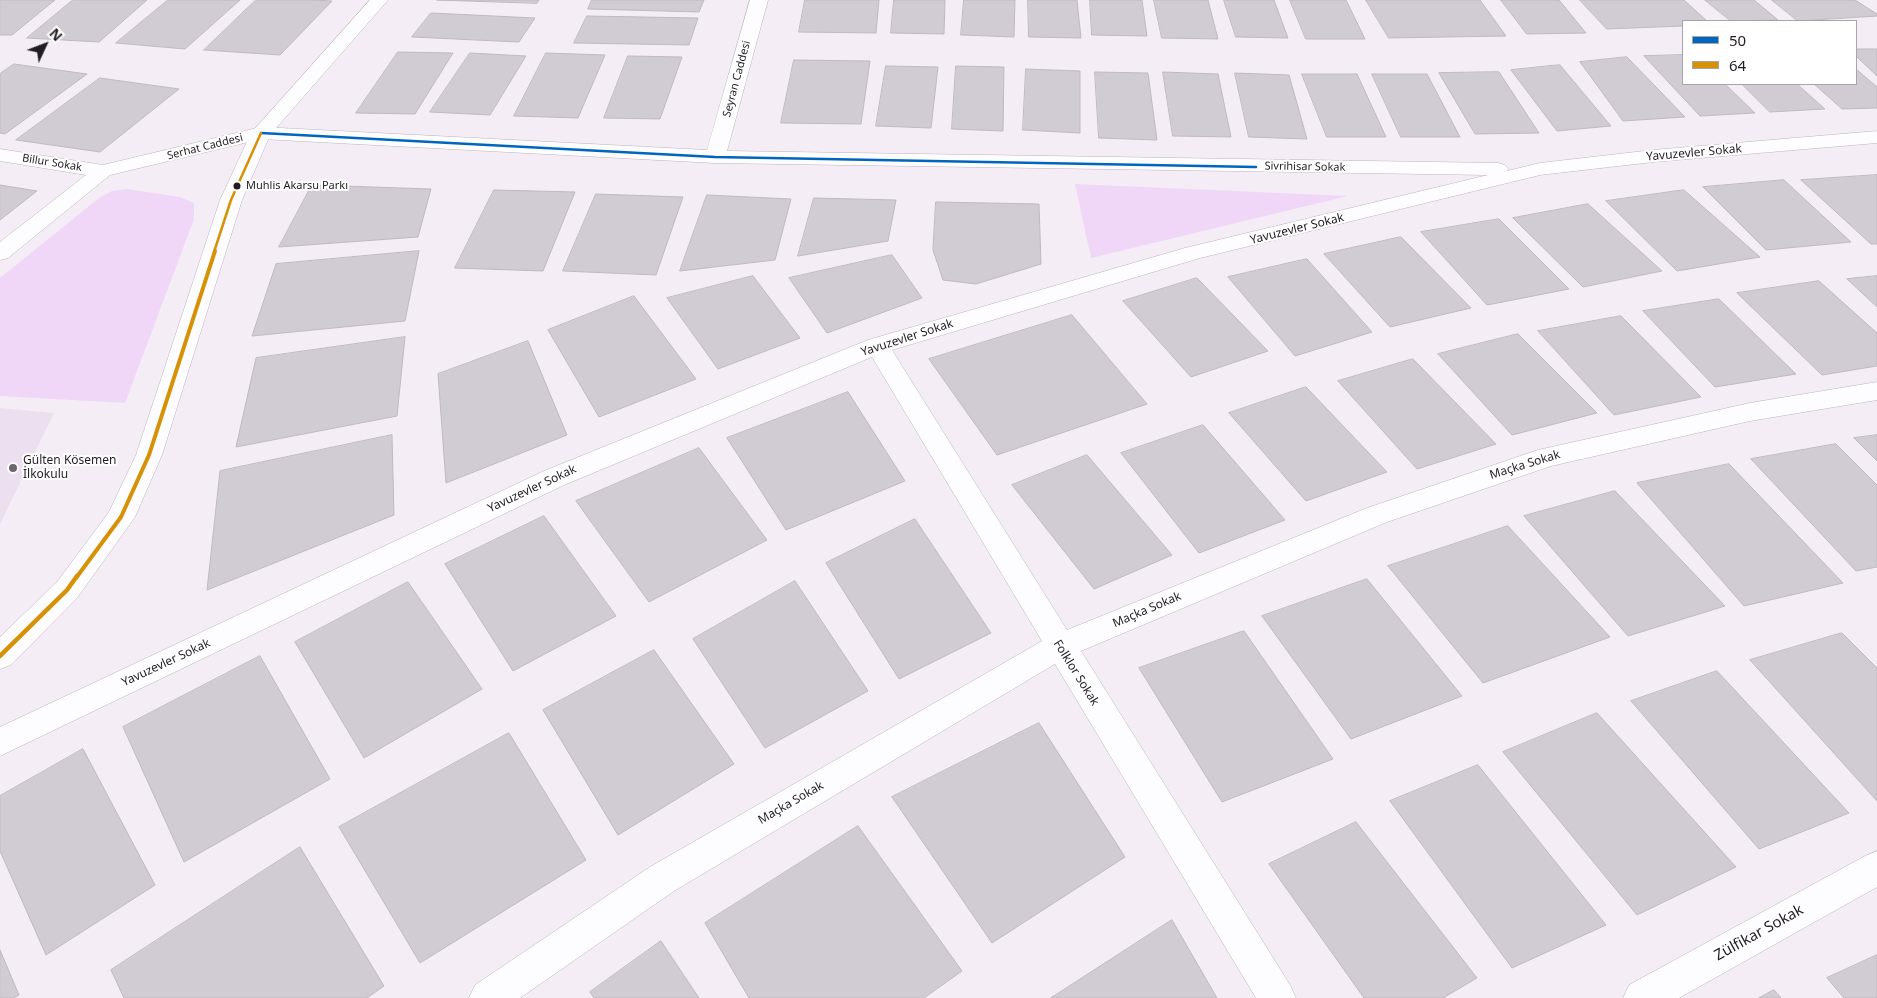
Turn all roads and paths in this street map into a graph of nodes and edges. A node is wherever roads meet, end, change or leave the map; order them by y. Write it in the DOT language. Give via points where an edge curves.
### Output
graph roads {
  1 [pos="380,0"];
  2 [pos="758,0"];
  3 [pos="261,133"];
  4 [pos="1877,138"];
  5 [pos="0,155"];
  6 [pos="716,157"];
  7 [pos="1540,170"];
  8 [pos="103,171"];
  9 [pos="0,254"];
  10 [pos="878,346"];
  11 [pos="1877,391"];
  12 [pos="1060,646"];
  13 [pos="0,656"];
  14 [pos="0,742"];
  15 [pos="1877,868"];
  16 [pos="488,998"];
  17 [pos="1277,998"];
  18 [pos="1642,998"];
  1 -- 3 [label="street"];
  2 -- 6 [label="street, Seyran Caddesi"];
  3 -- 6 [label="street, Sivrihisar Sokak"];
  3 -- 8 [label="street, Serhat Caddesi"];
  3 -- 13 [label="street" via="231,200 149,455 121,517 67,590"];
  4 -- 7 [label="street, Yavuzevler Sokak" via="1653,156"];
  5 -- 8 [label="street, Billur Sokak"];
  6 -- 7 [label="street, Sivrihisar Sokak"];
  7 -- 10 [label="street, Yavuzevler Sokak" via="1193,253"];
  8 -- 9 [label="street, Serhat Caddesi"];
  10 -- 12 [label="street, Folklor Sokak"];
  10 -- 14 [label="street, Yavuzevler Sokak" via="554,478"];
  11 -- 12 [label="street, Maçka Sokak" via="1750,412 1548,457 1377,514"];
  12 -- 16 [label="street, Maçka Sokak" via="662,879"];
  12 -- 17 [label="street, Folklor Sokak"];
  15 -- 18 [label="street, Zülfikar Sokak"];
}
